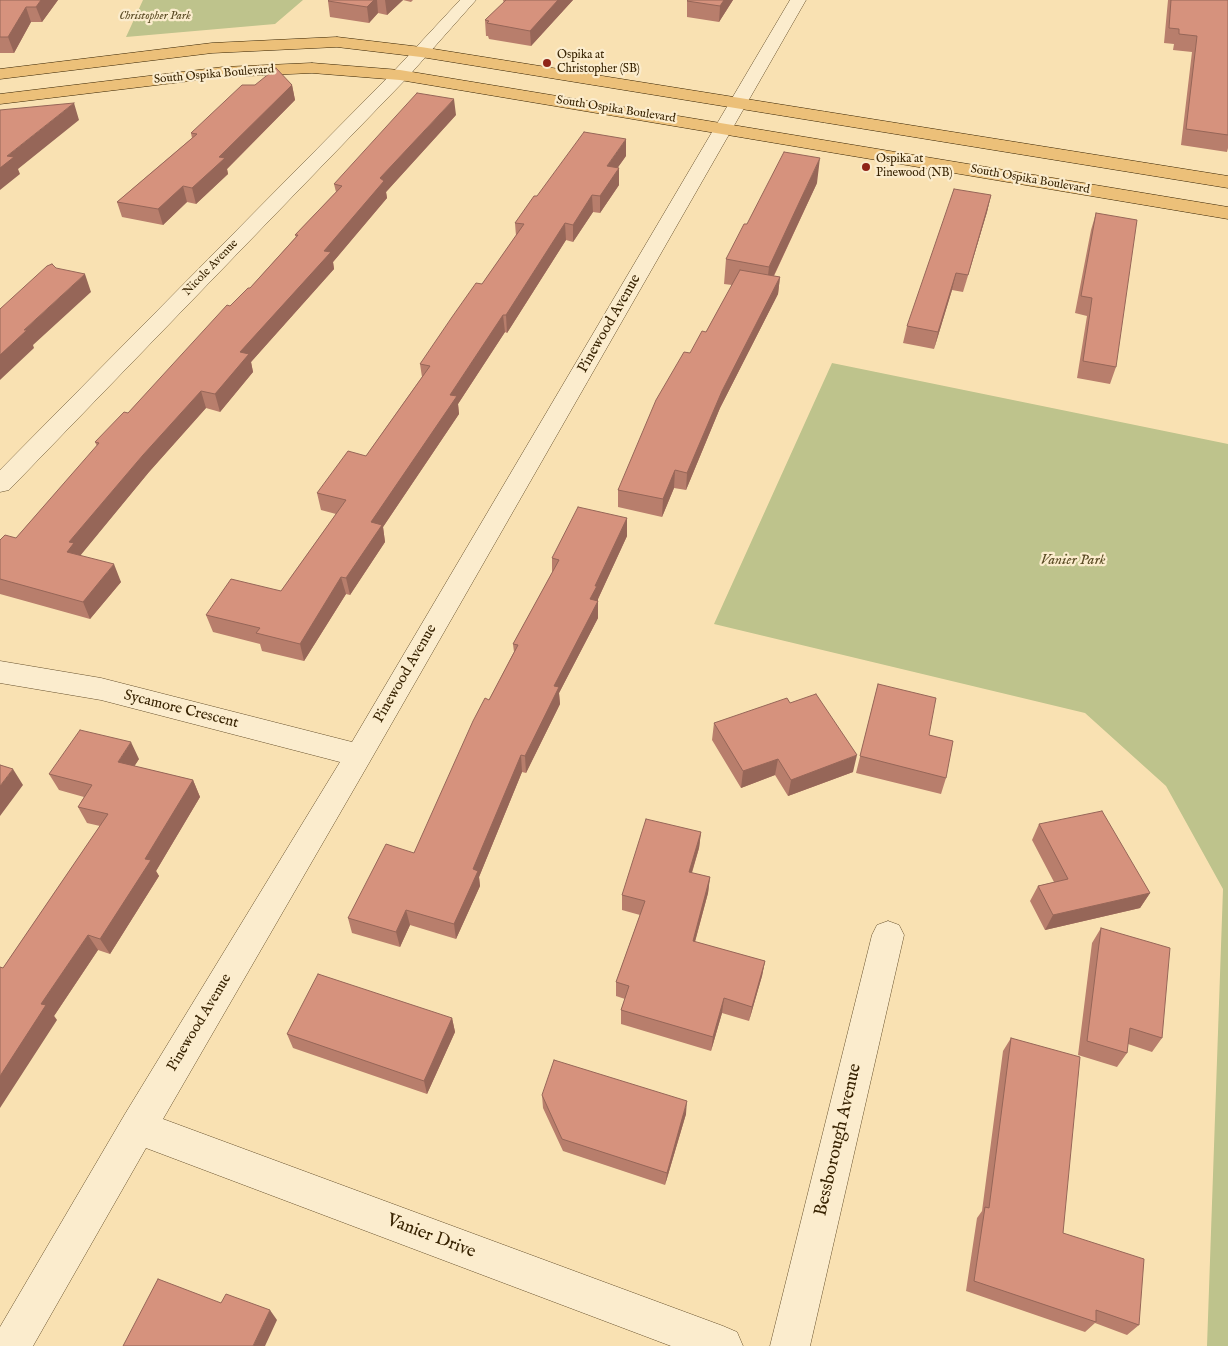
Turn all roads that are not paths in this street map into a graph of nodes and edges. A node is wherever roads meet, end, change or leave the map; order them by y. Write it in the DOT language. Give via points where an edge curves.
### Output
graph roads {
  1 [pos="468,0"];
  2 [pos="798,0"];
  3 [pos="421,52"];
  4 [pos="0,74"];
  5 [pos="400,75"];
  6 [pos="0,99"];
  7 [pos="738,102"];
  8 [pos="724,128"];
  9 [pos="1228,182"];
  10 [pos="1228,213"];
  11 [pos="0,484"];
  12 [pos="0,672"];
  13 [pos="359,755"];
  14 [pos="888,935"];
  15 [pos="138,1127"];
  16 [pos="11,1346"];
  17 [pos="723,1346"];
  18 [pos="790,1346"];
  1 -- 3 [label="street, Nicole Avenue"];
  2 -- 7 [label="street, Pinewood Avenue"];
  3 -- 4 [label="main road, South Ospika Boulevard" via="337,42 212,48"];
  3 -- 5 [label="street, Nicole Avenue"];
  3 -- 7 [label="main road, South Ospika Boulevard"];
  5 -- 6 [label="main road, South Ospika Boulevard" via="312,68 223,72"];
  5 -- 8 [label="main road, South Ospika Boulevard"];
  5 -- 11 [label="street, Nicole Avenue"];
  7 -- 8 [label="street, Pinewood Avenue"];
  7 -- 9 [label="main road, South Ospika Boulevard"];
  8 -- 10 [label="main road, South Ospika Boulevard"];
  8 -- 13 [label="street, Pinewood Avenue"];
  12 -- 13 [label="street, Sycamore Crescent" via="101,689"];
  13 -- 15 [label="street, Pinewood Avenue"];
  14 -- 18 [label="street, Bessborough Avenue"];
  15 -- 16 [label="street, Pinewood Avenue"];
  15 -- 17 [label="street, Vanier Drive"];
}
